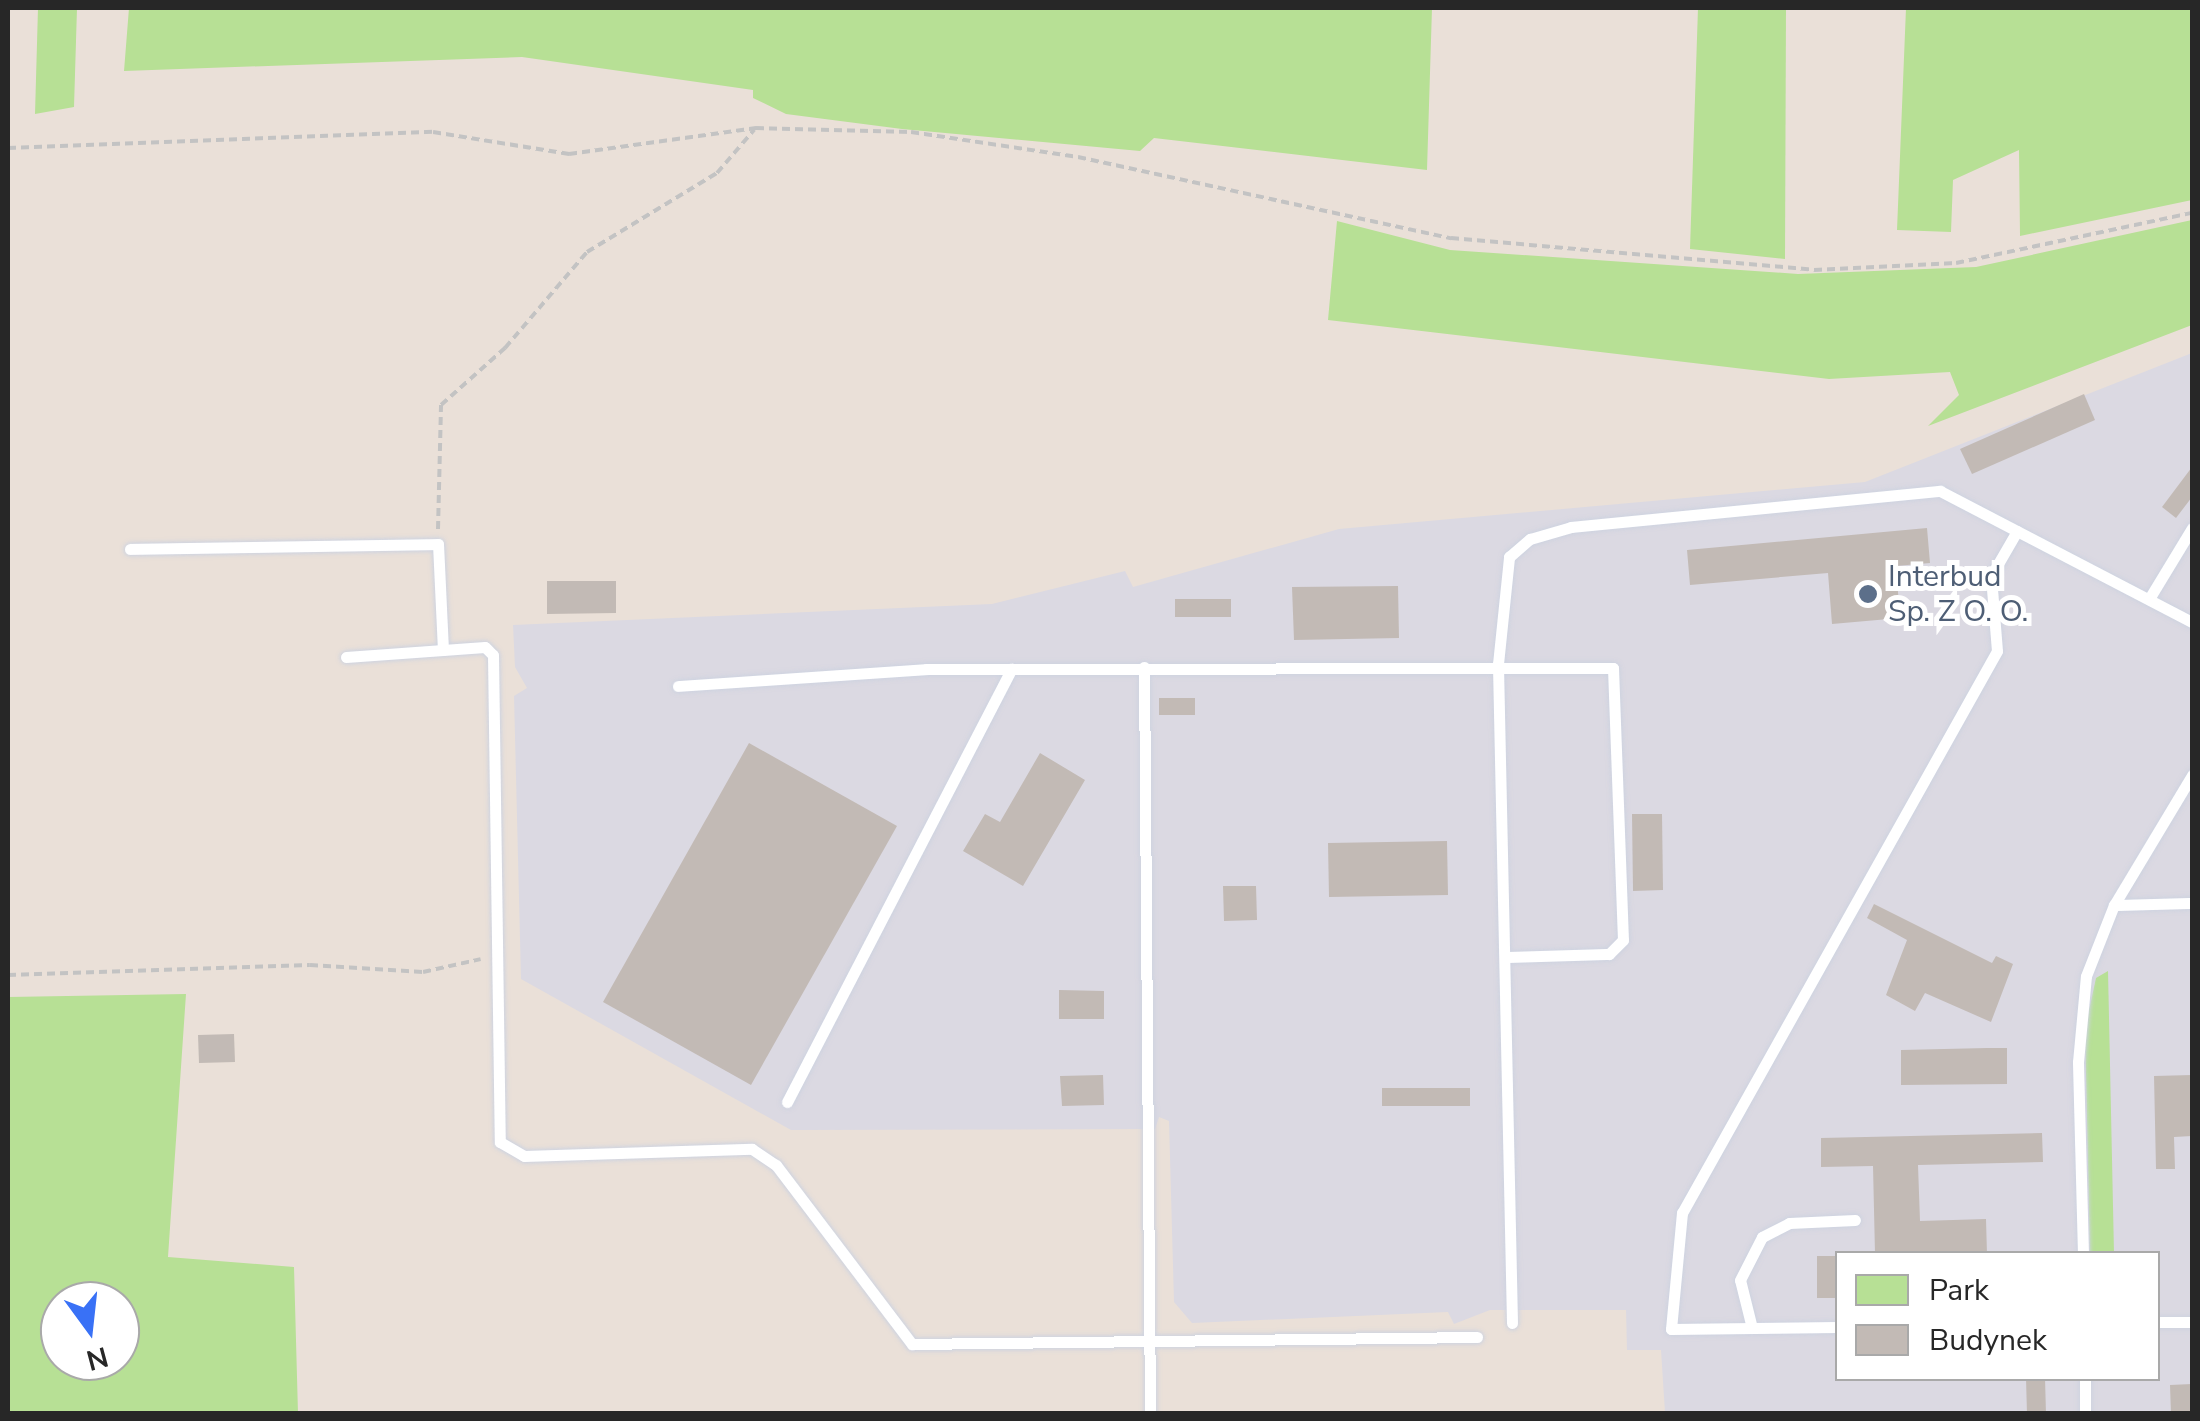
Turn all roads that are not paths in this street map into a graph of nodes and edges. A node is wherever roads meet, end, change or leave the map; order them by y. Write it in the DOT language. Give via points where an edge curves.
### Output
graph roads {
  1 [pos="2192,528"];
  2 [pos="2017,532"];
  3 [pos="130,548"];
  4 [pos="2149,600"];
  5 [pos="2192,622"];
  6 [pos="443,650"];
  7 [pos="346,657"];
  8 [pos="1498,664"];
  9 [pos="1144,667"];
  10 [pos="1011,668"];
  11 [pos="678,686"];
  12 [pos="2192,775"];
  13 [pos="2192,903"];
  14 [pos="2114,906"];
  15 [pos="1504,957"];
  16 [pos="787,1102"];
  17 [pos="1855,1220"];
  18 [pos="2082,1251"];
  19 [pos="2160,1322"];
  20 [pos="2192,1322"];
  21 [pos="1512,1323"];
  22 [pos="1835,1326"];
  23 [pos="1752,1328"];
  24 [pos="1477,1337"];
  25 [pos="1149,1338"];
  26 [pos="2085,1381"];
  27 [pos="1150,1414"];
  28 [pos="2085,1414"];
  1 -- 4 [label="lane"];
  2 -- 4 [label="lane"];
  2 -- 8 [label="lane" via="1940,492 1570,527 1530,539 1509,557"];
  2 -- 23 [label="lane" via="1992,570 1997,651 1682,1213 1670,1329"];
  3 -- 6 [label="lane" via="438,544"];
  4 -- 5 [label="lane"];
  6 -- 7 [label="lane"];
  6 -- 25 [label="lane" via="485,648 493,656 500,1142 524,1156 752,1149 776,1165 912,1344"];
  8 -- 9 [label="lane"];
  8 -- 15 [label="lane"];
  8 -- 15 [label="lane" via="1613,668 1623,940 1609,954"];
  9 -- 10 [label="lane"];
  9 -- 25 [label="lane"];
  10 -- 11 [label="lane"];
  10 -- 16 [label="lane"];
  12 -- 14 [label="lane"];
  13 -- 14 [label="lane"];
  14 -- 18 [label="lane" via="2080,1009"];
  15 -- 21 [label="lane"];
  17 -- 23 [label="lane" via="1789,1222 1762,1238 1740,1280"];
  19 -- 20 [label="lane"];
  22 -- 23 [label="lane"];
  24 -- 25 [label="lane"];
  25 -- 27 [label="lane"];
  26 -- 28 [label="lane"];
}
